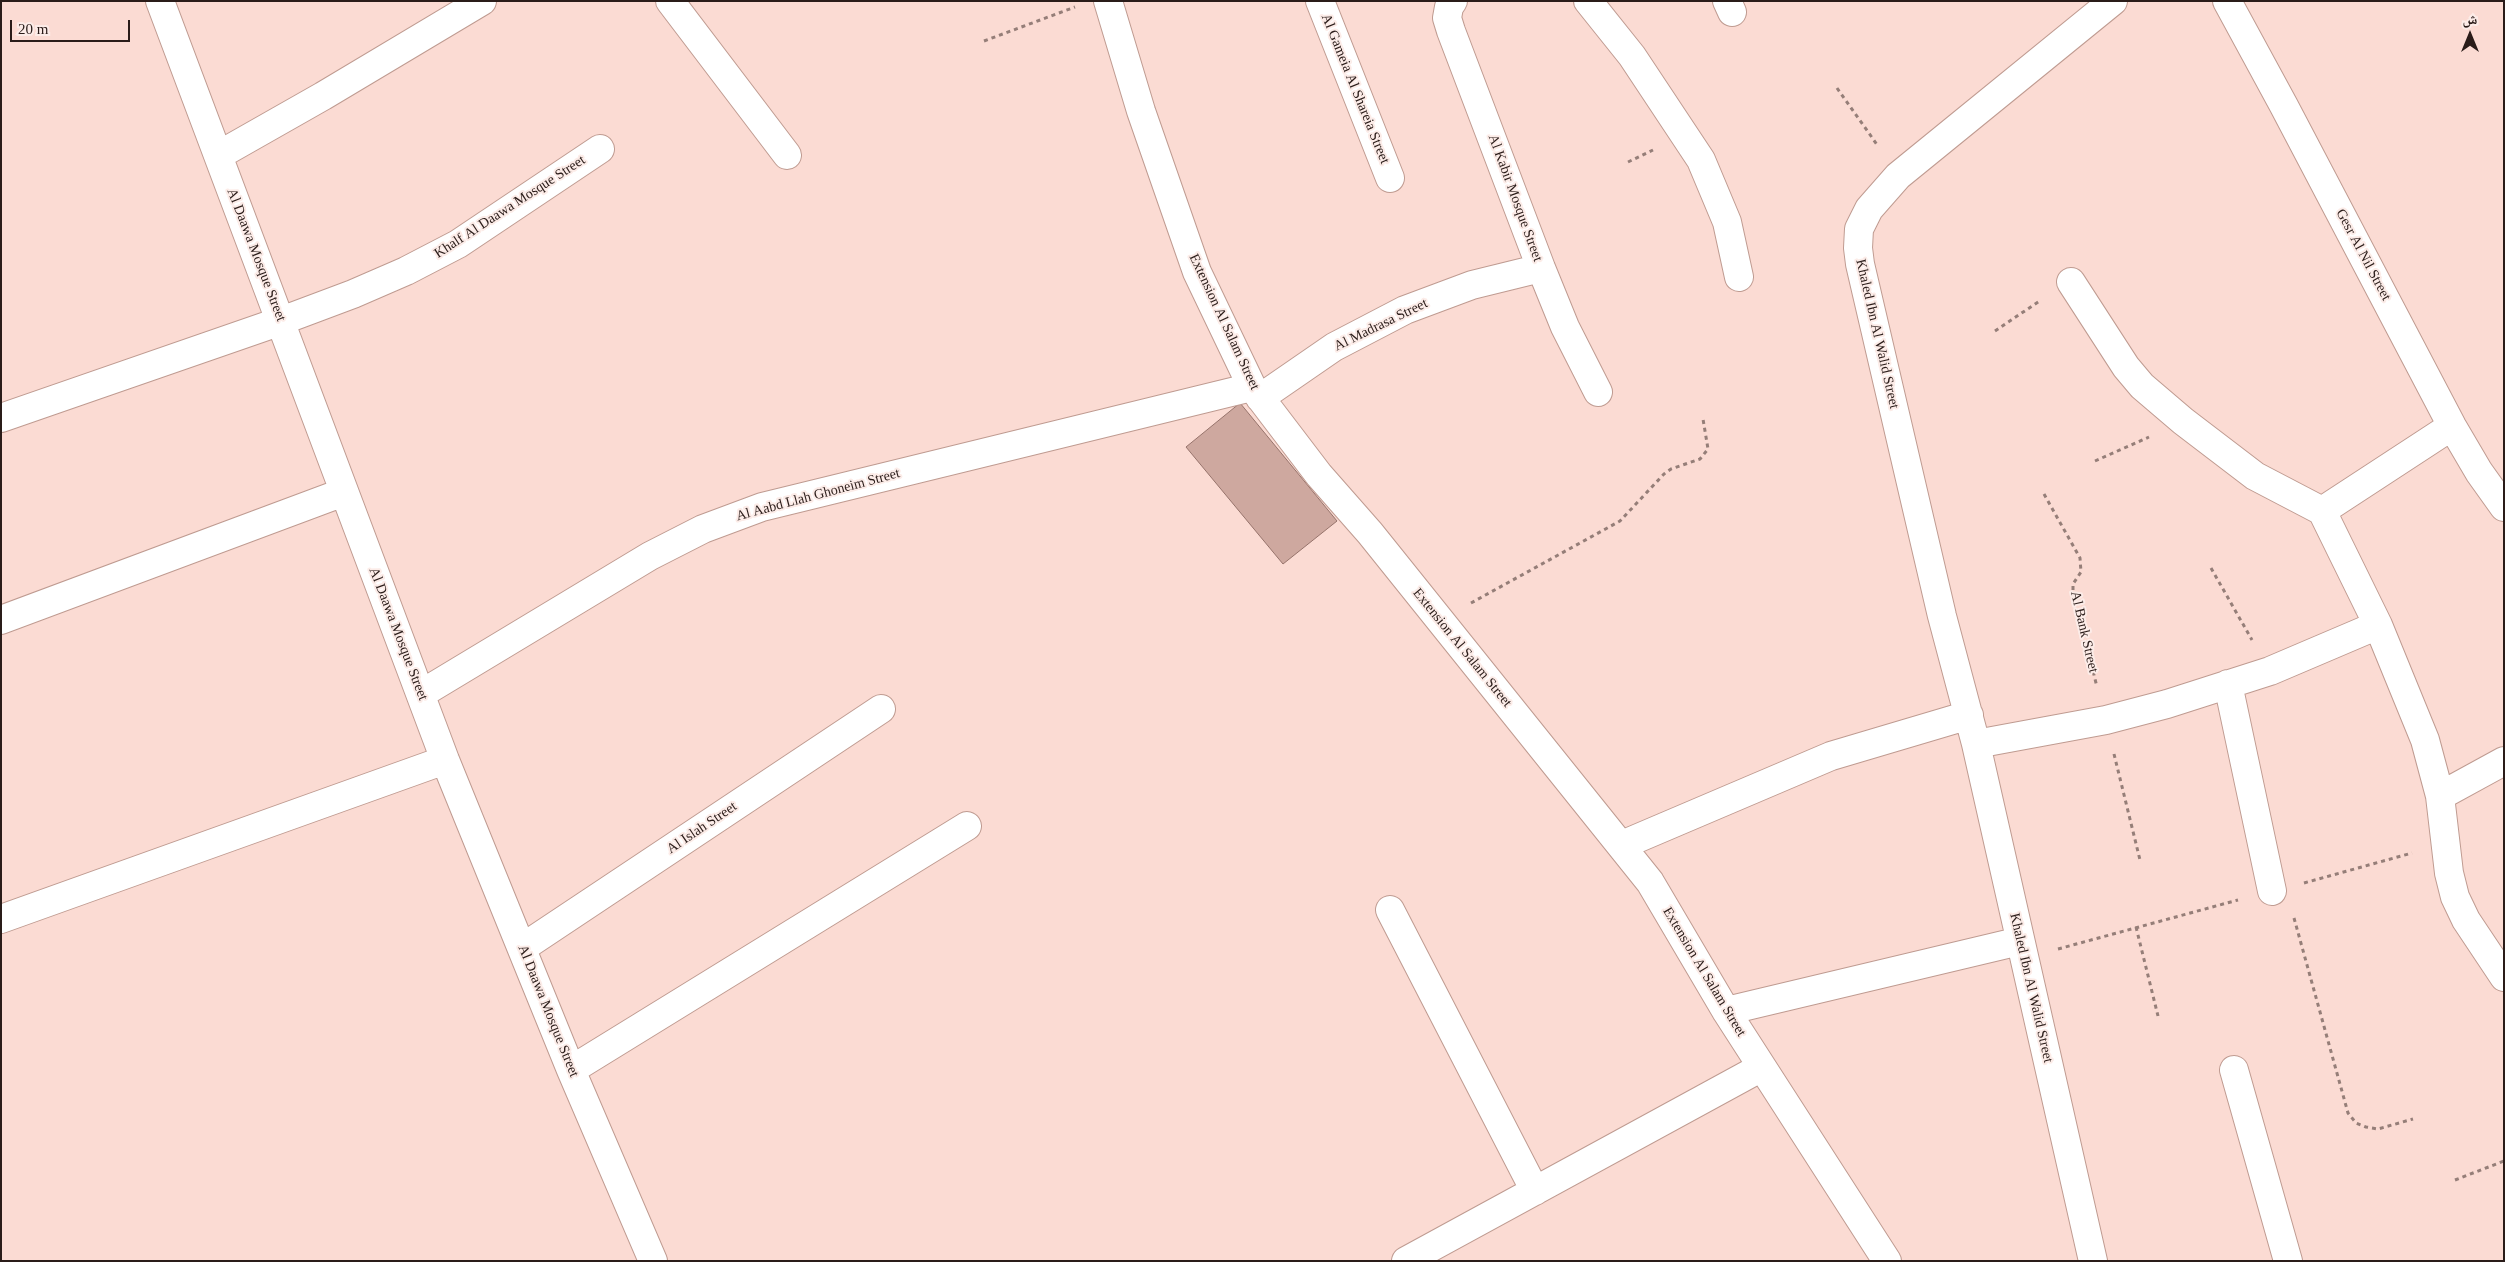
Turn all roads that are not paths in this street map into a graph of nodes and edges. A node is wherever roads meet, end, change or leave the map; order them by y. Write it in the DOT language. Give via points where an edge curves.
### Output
graph roads {
  1 [pos="160,1"];
  2 [pos="482,1"];
  3 [pos="670,1"];
  4 [pos="1108,1"];
  5 [pos="1320,1"];
  6 [pos="1453,1"];
  7 [pos="1588,1"];
  8 [pos="2113,1"];
  9 [pos="2227,1"];
  10 [pos="600,149"];
  11 [pos="786,154"];
  12 [pos="219,155"];
  13 [pos="1390,178"];
  14 [pos="1541,268"];
  15 [pos="1739,277"];
  16 [pos="2071,282"];
  17 [pos="281,321"];
  18 [pos="1256,392"];
  19 [pos="1598,392"];
  20 [pos="1,418"];
  21 [pos="2452,426"];
  22 [pos="344,492"];
  23 [pos="2504,507"];
  24 [pos="2322,511"];
  25 [pos="1,620"];
  26 [pos="2378,625"];
  27 [pos="2228,684"];
  28 [pos="421,694"];
  29 [pos="881,709"];
  30 [pos="1969,715"];
  31 [pos="1976,744"];
  32 [pos="445,760"];
  33 [pos="2504,761"];
  34 [pos="2440,796"];
  35 [pos="966,826"];
  36 [pos="1622,845"];
  37 [pos="2279,890"];
  38 [pos="1390,910"];
  39 [pos="1,919"];
  40 [pos="522,948"];
  41 [pos="2022,950"];
  42 [pos="2504,977"];
  43 [pos="1726,1011"];
  44 [pos="1762,1067"];
  45 [pos="572,1070"];
  46 [pos="2234,1070"];
  47 [pos="1535,1191"];
  48 [pos="653,1261"];
  49 [pos="1406,1261"];
  50 [pos="1887,1261"];
  51 [pos="2093,1261"];
  52 [pos="2288,1261"];
  1 -- 12 [label="street, Al Daawa Mosque Street"];
  2 -- 12 [label="street"];
  3 -- 11 [label="street"];
  4 -- 18 [label="street, Extension Al Salam Street" via="1141,112 1197,272"];
  5 -- 13 [label="street, Al Gameia Al Shareia Street"];
  6 -- 14 [label="street, Al Kabir Mosque Street" via="1447,18 1451,31"];
  7 -- 15 [label="street" via="1652,84 1701,160 1727,222"];
  8 -- 30 [label="street, Khaled Ibn Al Walid Street" via="1898,176 1869,209 1859,229 1860,264 1942,616"];
  9 -- 21 [label="street, Gesr Al Nil Street"];
  10 -- 17 [label="street, Khalf Al Daawa Mosque Street" via="449,248 406,271"];
  12 -- 17 [label="street, Al Daawa Mosque Street"];
  14 -- 18 [label="street, Al Madrasa Street" via="1472,285 1405,310"];
  14 -- 19 [label="street, Al Kabir Mosque Street" via="1565,327"];
  16 -- 24 [label="street" via="2126,367 2142,386 2255,476"];
  17 -- 20 [label="street, Khalf Al Daawa Mosque Street"];
  17 -- 22 [label="street, Al Daawa Mosque Street"];
  18 -- 28 [label="street, Al Aabd Llah Ghoneim Street" via="762,507 703,529 650,556"];
  18 -- 36 [label="street, Extension Al Salam Street" via="1319,475 1370,533"];
  21 -- 23 [label="street, Gesr Al Nil Street"];
  21 -- 24 [label="street"];
  22 -- 25 [label="street"];
  22 -- 28 [label="street, Al Daawa Mosque Street"];
  24 -- 26 [label="street"];
  26 -- 27 [label="street" via="2270,671"];
  26 -- 34 [label="street" via="2425,740"];
  27 -- 31 [label="street" via="2106,720"];
  27 -- 37 [label="street"];
  28 -- 32 [label="street, Al Daawa Mosque Street"];
  29 -- 40 [label="street, Al Islah Street"];
  30 -- 31 [label="street, Khaled Ibn Al Walid Street"];
  30 -- 36 [label="street" via="1831,756"];
  31 -- 41 [label="street, Khaled Ibn Al Walid Street"];
  32 -- 39 [label="street"];
  32 -- 40 [label="street, Al Daawa Mosque Street"];
  33 -- 34 [label="street"];
  34 -- 42 [label="street" via="2455,897 2466,920"];
  35 -- 45 [label="street"];
  36 -- 43 [label="street, Extension Al Salam Street" via="1672,918"];
  38 -- 47 [label="street"];
  40 -- 45 [label="street, Al Daawa Mosque Street"];
  41 -- 43 [label="street"];
  41 -- 51 [label="street, Khaled Ibn Al Walid Street"];
  43 -- 44 [label="street, Extension Al Salam Street"];
  44 -- 47 [label="street"];
  44 -- 50 [label="street, Extension Al Salam Street"];
  45 -- 48 [label="street, Al Daawa Mosque Street"];
  46 -- 52 [label="street"];
  47 -- 49 [label="street"];
}
